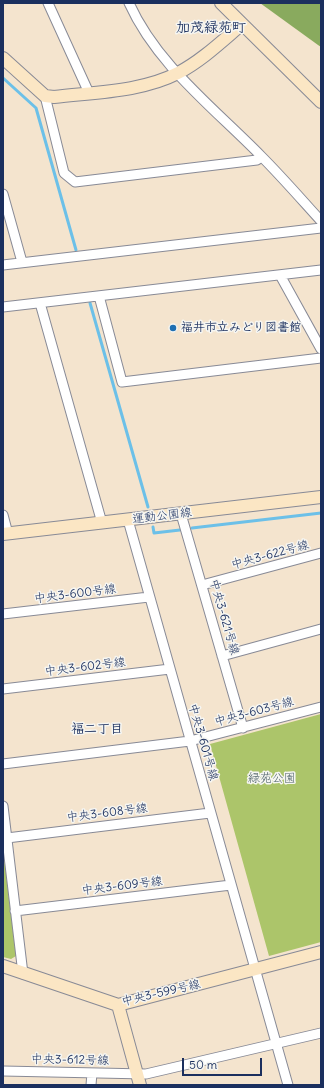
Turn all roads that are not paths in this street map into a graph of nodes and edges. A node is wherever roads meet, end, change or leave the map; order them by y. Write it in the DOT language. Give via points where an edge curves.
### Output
graph roads {
  1 [pos="48,3"];
  2 [pos="129,3"];
  3 [pos="221,3"];
  4 [pos="241,25"];
  5 [pos="3,58"];
  6 [pos="176,74"];
  7 [pos="89,93"];
  8 [pos="44,96"];
  9 [pos="321,102"];
  10 [pos="262,157"];
  11 [pos="3,194"];
  12 [pos="321,221"];
  13 [pos="321,228"];
  14 [pos="22,262"];
  15 [pos="3,265"];
  16 [pos="321,270"];
  17 [pos="280,275"];
  18 [pos="99,296"];
  19 [pos="40,303"];
  20 [pos="3,307"];
  21 [pos="321,349"];
  22 [pos="321,358"];
  23 [pos="321,497"];
  24 [pos="181,514"];
  25 [pos="3,515"];
  26 [pos="128,520"];
  27 [pos="102,523"];
  28 [pos="6,534"];
  29 [pos="321,553"];
  30 [pos="202,585"];
  31 [pos="149,597"];
  32 [pos="3,614"];
  33 [pos="321,629"];
  34 [pos="222,656"];
  35 [pos="170,670"];
  36 [pos="3,689"];
  37 [pos="321,707"];
  38 [pos="242,728"];
  39 [pos="190,741"];
  40 [pos="3,764"];
  41 [pos="3,806"];
  42 [pos="210,813"];
  43 [pos="7,838"];
  44 [pos="231,885"];
  45 [pos="15,911"];
  46 [pos="321,952"];
  47 [pos="3,966"];
  48 [pos="255,970"];
  49 [pos="23,974"];
  50 [pos="118,1005"];
  51 [pos="321,1033"];
  52 [pos="276,1043"];
  53 [pos="3,1071"];
  54 [pos="92,1073"];
  55 [pos="138,1080"];
  56 [pos="91,1085"];
  57 [pos="288,1085"];
  1 -- 7 [label="street"];
  2 -- 6 [label="street" via="136,19"];
  3 -- 4 [label="street"];
  4 -- 6 [label="street" via="200,59"];
  4 -- 9 [label="street"];
  5 -- 8 [label="street"];
  6 -- 7 [label="street" via="148,84"];
  6 -- 10 [label="street"];
  7 -- 8 [label="street"];
  8 -- 10 [label="street" via="64,173 75,182 257,160"];
  10 -- 12 [label="street"];
  11 -- 14 [label="street"];
  13 -- 14 [label="street"];
  14 -- 15 [label="street"];
  16 -- 17 [label="street"];
  17 -- 18 [label="street"];
  17 -- 21 [label="street"];
  18 -- 19 [label="street"];
  18 -- 22 [label="street" via="122,382"];
  19 -- 20 [label="street"];
  19 -- 27 [label="street"];
  23 -- 24 [label="street, 運動公園線"];
  24 -- 26 [label="street, 運動公園線"];
  24 -- 30 [label="street, 中央3-621号線"];
  25 -- 28 [label="street"];
  26 -- 27 [label="street, 運動公園線"];
  26 -- 31 [label="street, 中央3-601号線"];
  27 -- 28 [label="street, 運動公園線"];
  29 -- 30 [label="street, 中央3-622号線"];
  30 -- 34 [label="street, 中央3-621号線"];
  31 -- 32 [label="street, 中央3-600号線"];
  31 -- 35 [label="street, 中央3-601号線"];
  33 -- 34 [label="street"];
  34 -- 38 [label="street, 中央3-621号線"];
  35 -- 36 [label="street, 中央3-602号線"];
  35 -- 39 [label="street, 中央3-601号線"];
  37 -- 38 [label="street, 中央3-603号線"];
  38 -- 39 [label="street, 中央3-603号線"];
  39 -- 40 [label="street, 中央3-603号線"];
  39 -- 42 [label="street, 中央3-601号線"];
  41 -- 43 [label="street"];
  42 -- 43 [label="street, 中央3-608号線"];
  42 -- 44 [label="street, 中央3-601号線"];
  43 -- 45 [label="street"];
  44 -- 45 [label="street, 中央3-609号線"];
  44 -- 48 [label="street, 中央3-601号線"];
  45 -- 49 [label="street"];
  46 -- 48 [label="street, 中央3-599号線"];
  47 -- 49 [label="street, 中央3-599号線"];
  48 -- 50 [label="street, 中央3-599号線"];
  48 -- 52 [label="street, 中央3-601号線"];
  49 -- 50 [label="street, 中央3-599号線"];
  50 -- 55 [label="street"];
  51 -- 52 [label="street, 中央3-612号線"];
  52 -- 55 [label="street, 中央3-612号線" via="146,1074"];
  52 -- 57 [label="street, 中央3-601号線"];
  53 -- 54 [label="street, 中央3-612号線"];
  54 -- 55 [label="street, 中央3-612号線"];
  54 -- 56 [label="street"];
}
